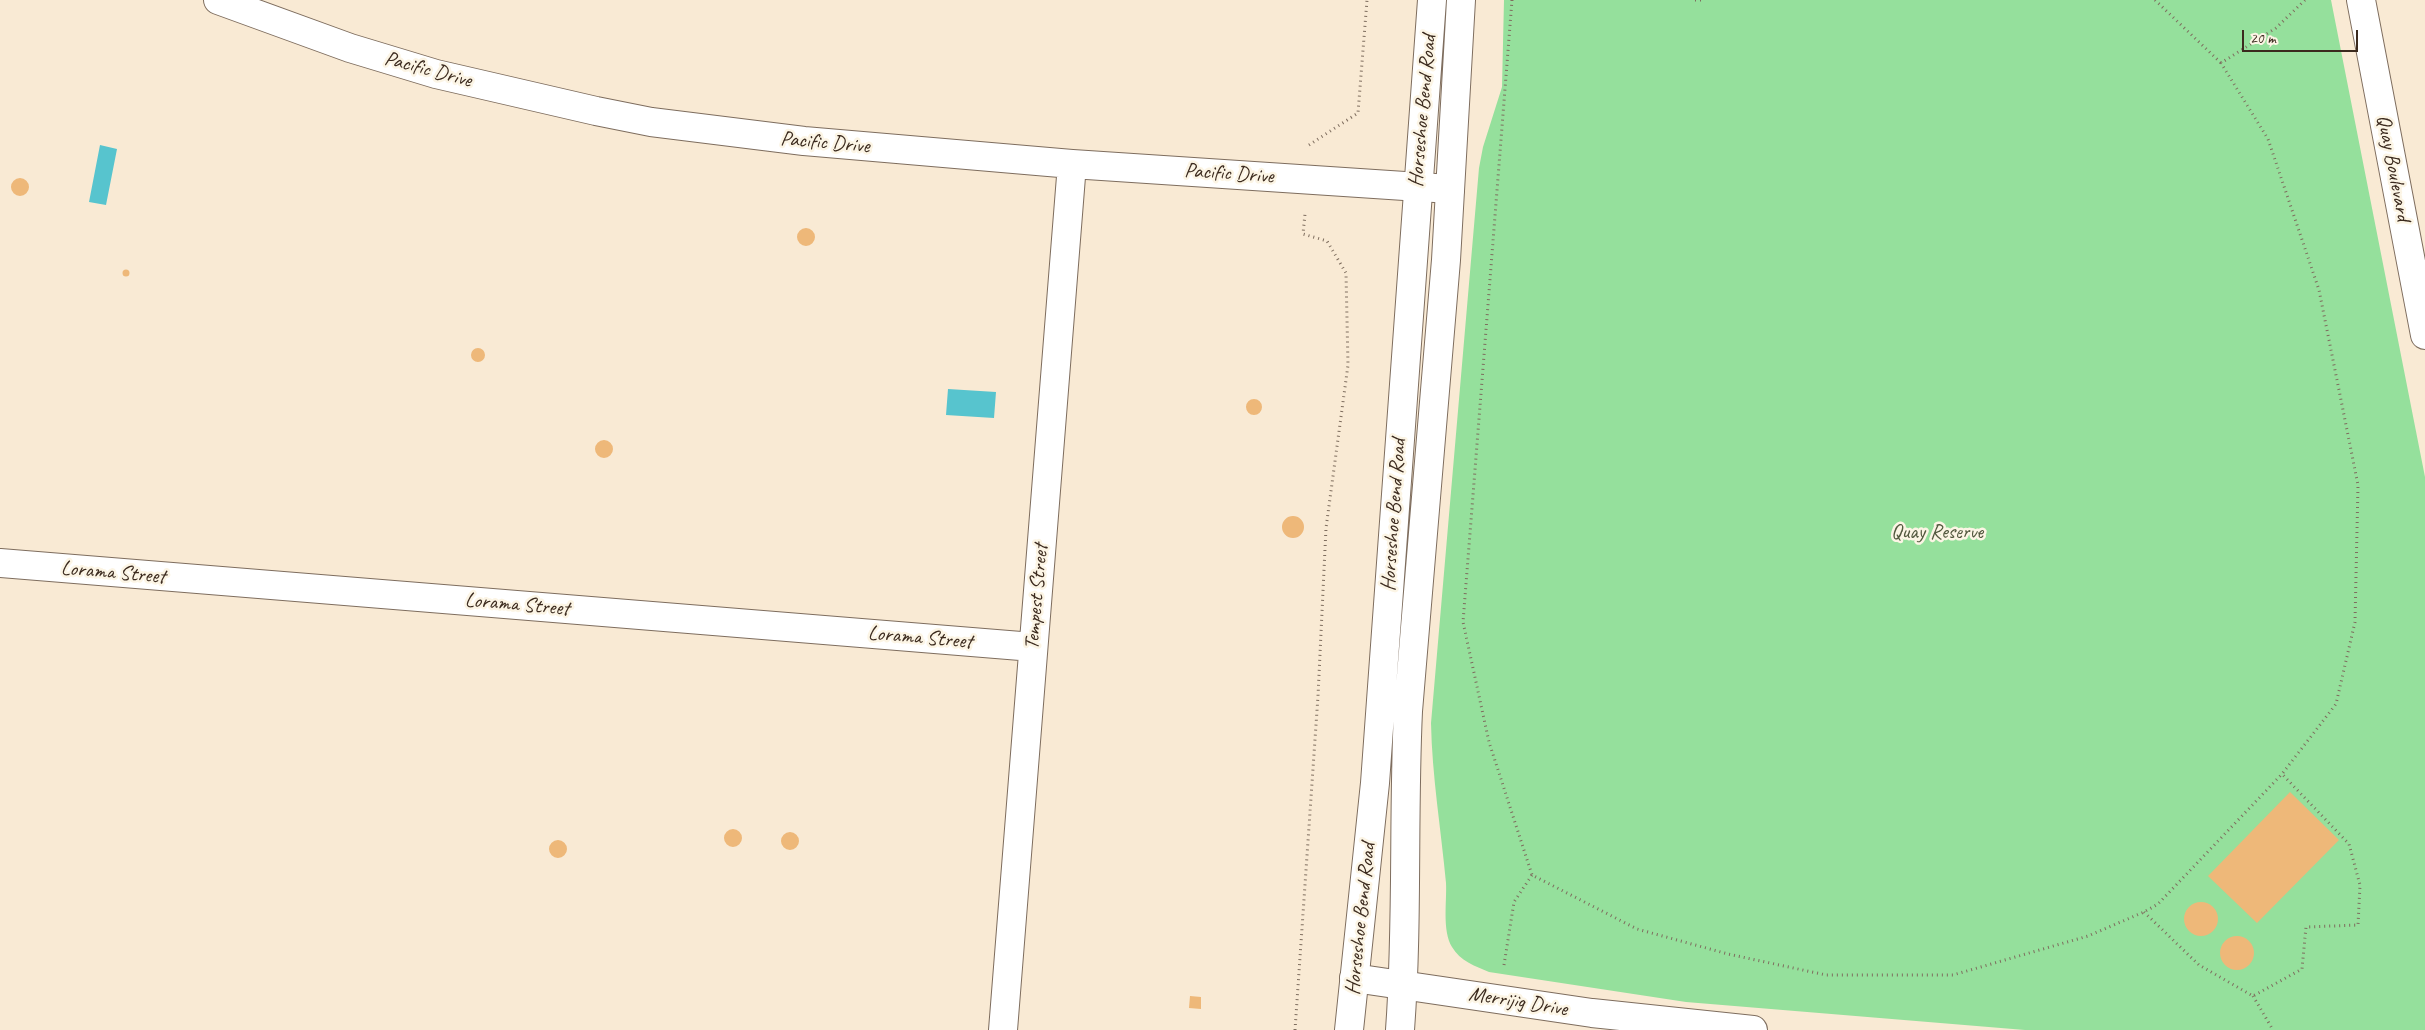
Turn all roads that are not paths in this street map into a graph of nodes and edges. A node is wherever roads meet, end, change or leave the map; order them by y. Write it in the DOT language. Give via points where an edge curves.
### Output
graph roads {
  1 [pos="218,0"];
  2 [pos="1432,0"];
  3 [pos="1461,0"];
  4 [pos="2361,0"];
  5 [pos="1072,164"];
  6 [pos="1417,187"];
  7 [pos="1450,189"];
  8 [pos="2425,335"];
  9 [pos="0,563"];
  10 [pos="1033,647"];
  11 [pos="1354,978"];
  12 [pos="1404,985"];
  13 [pos="1003,1030"];
  14 [pos="1349,1030"];
  15 [pos="1400,1030"];
  16 [pos="1753,1030"];
  1 -- 5 [label="street, Pacific Drive" via="341,45 436,74 596,111 716,131 804,141"];
  2 -- 6 [label="street, Horseshoe Bend Road"];
  3 -- 7 [label="street, Horseshoe Bend Road"];
  4 -- 8 [label="street, Quay Boulevard"];
  5 -- 6 [label="street, Pacific Drive"];
  5 -- 10 [label="street, Tempest Street"];
  6 -- 7 [label="street, Pacific Drive"];
  6 -- 11 [label="street, Horseshoe Bend Road" via="1375,783"];
  7 -- 12 [label="street, Horseshoe Bend Road" via="1408,711"];
  9 -- 10 [label="street, Lorama Street"];
  10 -- 13 [label="street, Tempest Street"];
  11 -- 12 [label="street, Merrijig Drive"];
  11 -- 14 [label="street, Horseshoe Bend Road"];
  12 -- 15 [label="street, Horseshoe Bend Road"];
  12 -- 16 [label="street, Merrijig Drive" via="1592,1013"];
}
